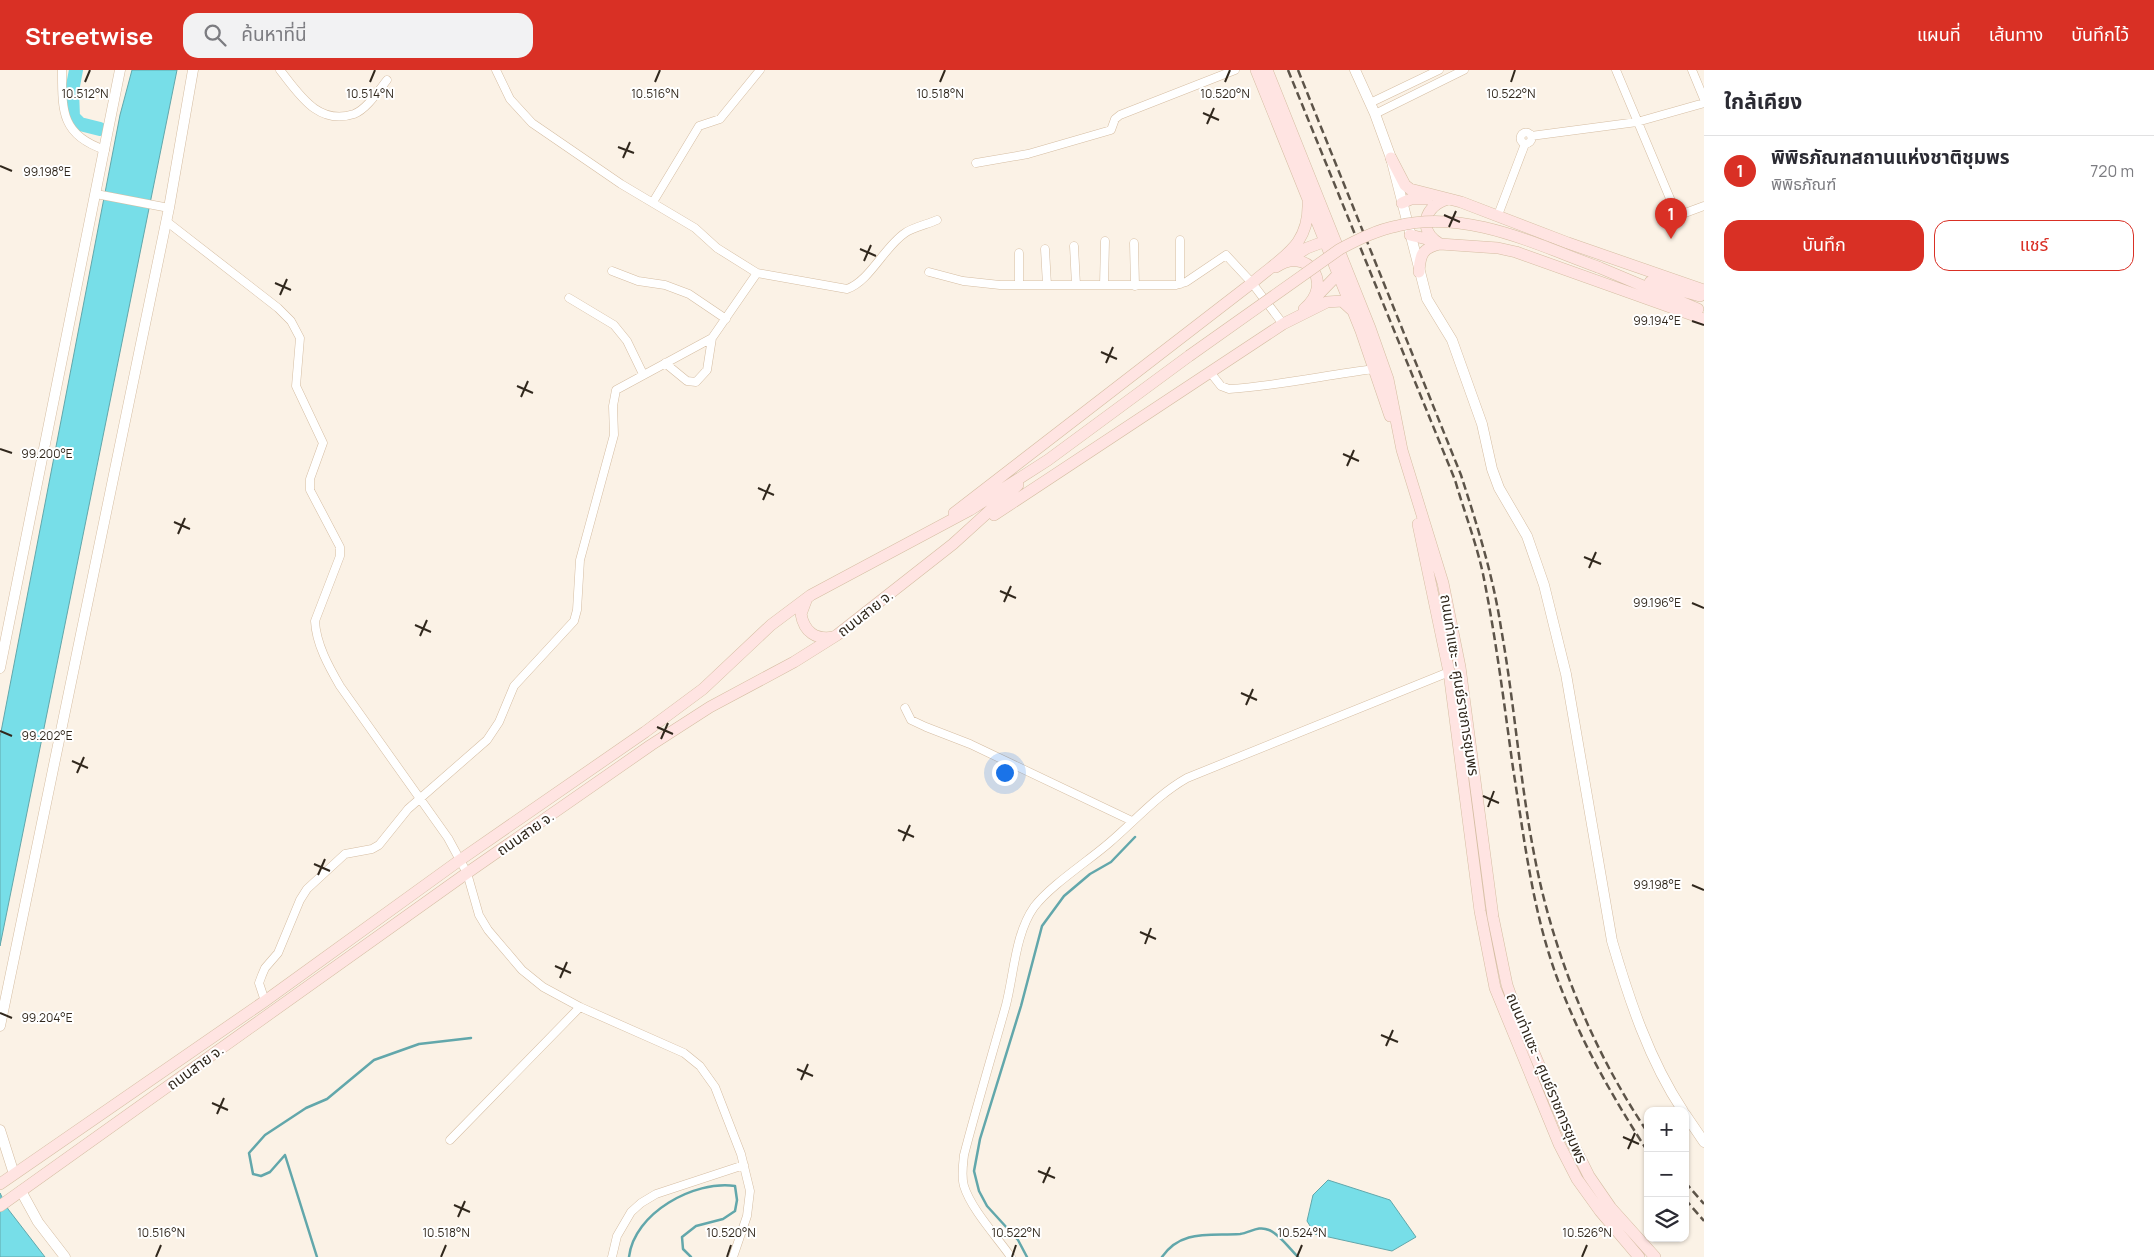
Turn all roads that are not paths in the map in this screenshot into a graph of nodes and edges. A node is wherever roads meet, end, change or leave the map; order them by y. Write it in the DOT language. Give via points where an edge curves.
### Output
graph roads {
  1 [pos="62,70"];
  2 [pos="120,70"];
  3 [pos="193,70"];
  4 [pos="280,70"];
  5 [pos="496,70"];
  6 [pos="760,70"];
  7 [pos="1235,70"];
  8 [pos="1256,70"];
  9 [pos="1267,70"];
  10 [pos="1355,70"];
  11 [pos="1439,70"];
  12 [pos="1464,70"];
  13 [pos="1616,70"];
  14 [pos="1692,70"];
  15 [pos="387,80"];
  16 [pos="1704,99"];
  17 [pos="1370,103"];
  18 [pos="1704,103"];
  19 [pos="1375,114"];
  20 [pos="1637,122"];
  21 [pos="105,150"];
  22 [pos="1391,158"];
  23 [pos="976,163"];
  24 [pos="96,194"];
  25 [pos="1444,200"];
  26 [pos="1308,201"];
  27 [pos="652,202"];
  28 [pos="1402,203"];
  29 [pos="1704,206"];
  30 [pos="169,208"];
  31 [pos="1498,215"];
  32 [pos="937,220"];
  33 [pos="166,221"];
  34 [pos="1410,235"];
  35 [pos="1330,239"];
  36 [pos="1104,240"];
  37 [pos="1180,240"];
  38 [pos="1134,243"];
  39 [pos="1437,243"];
  40 [pos="1074,246"];
  41 [pos="1045,249"];
  42 [pos="1018,253"];
  43 [pos="1283,262"];
  44 [pos="1598,267"];
  45 [pos="1341,270"];
  46 [pos="612,271"];
  47 [pos="929,272"];
  48 [pos="1419,272"];
  49 [pos="757,273"];
  50 [pos="1252,283"];
  51 [pos="1180,284"];
  52 [pos="1019,285"];
  53 [pos="1047,285"];
  54 [pos="1076,285"];
  55 [pos="1104,285"];
  56 [pos="1135,286"];
  57 [pos="1704,290"];
  58 [pos="1704,297"];
  59 [pos="569,298"];
  60 [pos="1316,298"];
  61 [pos="1353,311"];
  62 [pos="1704,312"];
  63 [pos="726,319"];
  64 [pos="1704,319"];
  65 [pos="1283,324"];
  66 [pos="712,338"];
  67 [pos="664,363"];
  68 [pos="1374,369"];
  69 [pos="1210,372"];
  70 [pos="643,374"];
  71 [pos="1398,436"];
  72 [pos="1048,460"];
  73 [pos="1414,495"];
  74 [pos="937,526"];
  75 [pos="953,544"];
  76 [pos="811,594"];
  77 [pos="837,635"];
  78 [pos="1460,667"];
  79 [pos="0,668"];
  80 [pos="1448,672"];
  81 [pos="905,708"];
  82 [pos="419,799"];
  83 [pos="1132,821"];
  84 [pos="460,860"];
  85 [pos="467,873"];
  86 [pos="265,1001"];
  87 [pos="580,1007"];
  88 [pos="0,1026"];
  89 [pos="1681,1107"];
  90 [pos="1689,1120"];
  91 [pos="0,1130"];
  92 [pos="450,1140"];
  93 [pos="1704,1142"];
  94 [pos="744,1165"];
  95 [pos="6,1179"];
  96 [pos="17,1194"];
  97 [pos="0,1206"];
  98 [pos="65,1257"];
  99 [pos="612,1257"];
  100 [pos="735,1257"];
  101 [pos="1011,1257"];
  102 [pos="1639,1257"];
  103 [pos="1654,1257"];
  1 -- 21 [label="street" via="62,103 67,123 78,137"];
  2 -- 21 [label="street"];
  3 -- 30 [label="street"];
  4 -- 15 [label="street" via="311,107 333,115 354,114"];
  5 -- 27 [label="street" via="510,99 532,123"];
  6 -- 27 [label="street" via="720,119 699,126"];
  7 -- 23 [label="street" via="1120,115 1110,130 1028,154"];
  8 -- 26 [label="main road"];
  9 -- 35 [label="main road"];
  10 -- 17 [label="street"];
  11 -- 17 [label="street"];
  12 -- 19 [label="street"];
  13 -- 20 [label="street"];
  14 -- 16 [label="street"];
  17 -- 19 [label="street"];
  18 -- 20 [label="street"];
  19 -- 22 [label="street"];
  20 -- 29 [label="street" via="1674,208 1685,213"];
  20 -- 31 [label="street" via="1521,135 1525,144"];
  21 -- 24 [label="street"];
  22 -- 25 [label="main road" via="1410,190"];
  22 -- 28 [label="street"];
  24 -- 30 [label="street"];
  24 -- 79 [label="street"];
  25 -- 28 [label="main road" via="1417,198"];
  25 -- 31 [label="main road"];
  25 -- 39 [label="main road" via="1432,207 1426,222 1428,234"];
  26 -- 35 [label="main road"];
  26 -- 50 [label="main road" via="1308,224 1298,244"];
  27 -- 49 [label="street" via="695,228 717,248"];
  28 -- 34 [label="street"];
  30 -- 33 [label="street"];
  31 -- 57 [label="main road"];
  32 -- 49 [label="street" via="906,232 852,288 846,290"];
  33 -- 82 [label="street" via="278,308 291,321 300,338 296,386 323,443 310,479 310,490 340,547 340,556 317,613 315,629 327,663 340,686"];
  33 -- 88 [label="street"];
  34 -- 39 [label="main road"];
  34 -- 48 [label="street"];
  35 -- 43 [label="main road"];
  35 -- 45 [label="main road"];
  36 -- 55 [label="street"];
  37 -- 51 [label="street"];
  38 -- 56 [label="street"];
  39 -- 48 [label="main road" via="1423,251"];
  39 -- 64 [label="main road" via="1516,252"];
  40 -- 54 [label="street"];
  41 -- 53 [label="street"];
  42 -- 52 [label="street"];
  43 -- 50 [label="main road"];
  43 -- 60 [label="main road" via="1297,261 1310,267 1318,281"];
  44 -- 58 [label="main road"];
  44 -- 62 [label="main road"];
  44 -- 72 [label="main road, ถนนสาย จ., bridge" via="1483,227 1441,222 1398,226 1360,239 1340,249 1188,356"];
  45 -- 60 [label="main road"];
  45 -- 61 [label="main road"];
  45 -- 71 [label="main road" via="1388,379"];
  46 -- 63 [label="street" via="689,294"];
  47 -- 52 [label="street" via="963,280"];
  48 -- 89 [label="street" via="1427,299 1452,340 1482,424 1499,488 1527,536 1544,584 1566,674 1612,941 1622,977 1653,1056"];
  49 -- 63 [label="street"];
  50 -- 51 [label="street" via="1226,255"];
  50 -- 65 [label="street"];
  50 -- 74 [label="main road"];
  51 -- 56 [label="street"];
  52 -- 53 [label="street"];
  53 -- 54 [label="street"];
  54 -- 55 [label="street"];
  55 -- 56 [label="street"];
  59 -- 70 [label="street" via="614,324 627,341"];
  60 -- 65 [label="main road"];
  61 -- 65 [label="main road" via="1342,301 1327,302"];
  61 -- 68 [label="main road"];
  63 -- 66 [label="street"];
  65 -- 69 [label="main road"];
  66 -- 67 [label="street"];
  66 -- 67 [label="street" via="706,370 696,382 687,381"];
  67 -- 70 [label="street"];
  68 -- 69 [label="street" via="1229,389 1221,386"];
  68 -- 71 [label="main road"];
  69 -- 75 [label="main road"];
  70 -- 82 [label="street" via="623,384 614,394 614,435 580,560 574,621 514,686 499,722 487,740"];
  71 -- 73 [label="main road, ถนนท่าแซะ - ศูนย์ราชการชุมพร"];
  72 -- 74 [label="main road, ถนนสาย จ." via="970,510"];
  72 -- 75 [label="main road, ถนนสาย จ."];
  73 -- 78 [label="main road, ถนนท่าแซะ - ศูนย์ราชการชุมพร" via="1443,583"];
  73 -- 80 [label="main road, ถนนท่าแซะ - ศูนย์ราชการชุมพร"];
  74 -- 76 [label="main road, ถนนสาย จ."];
  75 -- 77 [label="main road, ถนนสาย จ."];
  76 -- 77 [label="main road" via="802,607 805,629 818,637"];
  76 -- 84 [label="main road, ถนนสาย จ." via="770,625 697,694"];
  77 -- 85 [label="main road, ถนนสาย จ." via="794,662 710,706"];
  78 -- 80 [label="main road"];
  78 -- 103 [label="main road, ถนนท่าแซะ - ศูนย์ราชการชุมพร" via="1493,917 1507,984 1570,1140 1589,1176 1611,1208"];
  80 -- 83 [label="street" via="1187,778 1166,790"];
  80 -- 102 [label="main road, ถนนท่าแซะ - ศูนย์ราชการชุมพร" via="1480,912 1496,988 1559,1144 1577,1179 1600,1212"];
  81 -- 83 [label="street" via="911,720 970,744"];
  82 -- 84 [label="street"];
  82 -- 86 [label="street" via="379,845 345,854 307,889 278,953 265,968 259,983"];
  83 -- 101 [label="street" via="1035,907 1025,925 1017,952 962,1172 964,1186 973,1204"];
  84 -- 85 [label="street"];
  84 -- 86 [label="main road, ถนนสาย จ."];
  85 -- 87 [label="street" via="472,895 488,930 522,970 543,987"];
  85 -- 96 [label="main road, ถนนสาย จ."];
  86 -- 95 [label="main road, ถนนสาย จ."];
  87 -- 92 [label="street"];
  87 -- 94 [label="street" via="677,1049 696,1061 720,1097"];
  90 -- 93 [label="street"];
  91 -- 95 [label="street"];
  94 -- 99 [label="street" via="656,1194 641,1203 631,1212 617,1236"];
  94 -- 100 [label="street" via="750,1203"];
  96 -- 97 [label="main road, ถนนสาย จ."];
  96 -- 98 [label="street"];
}
